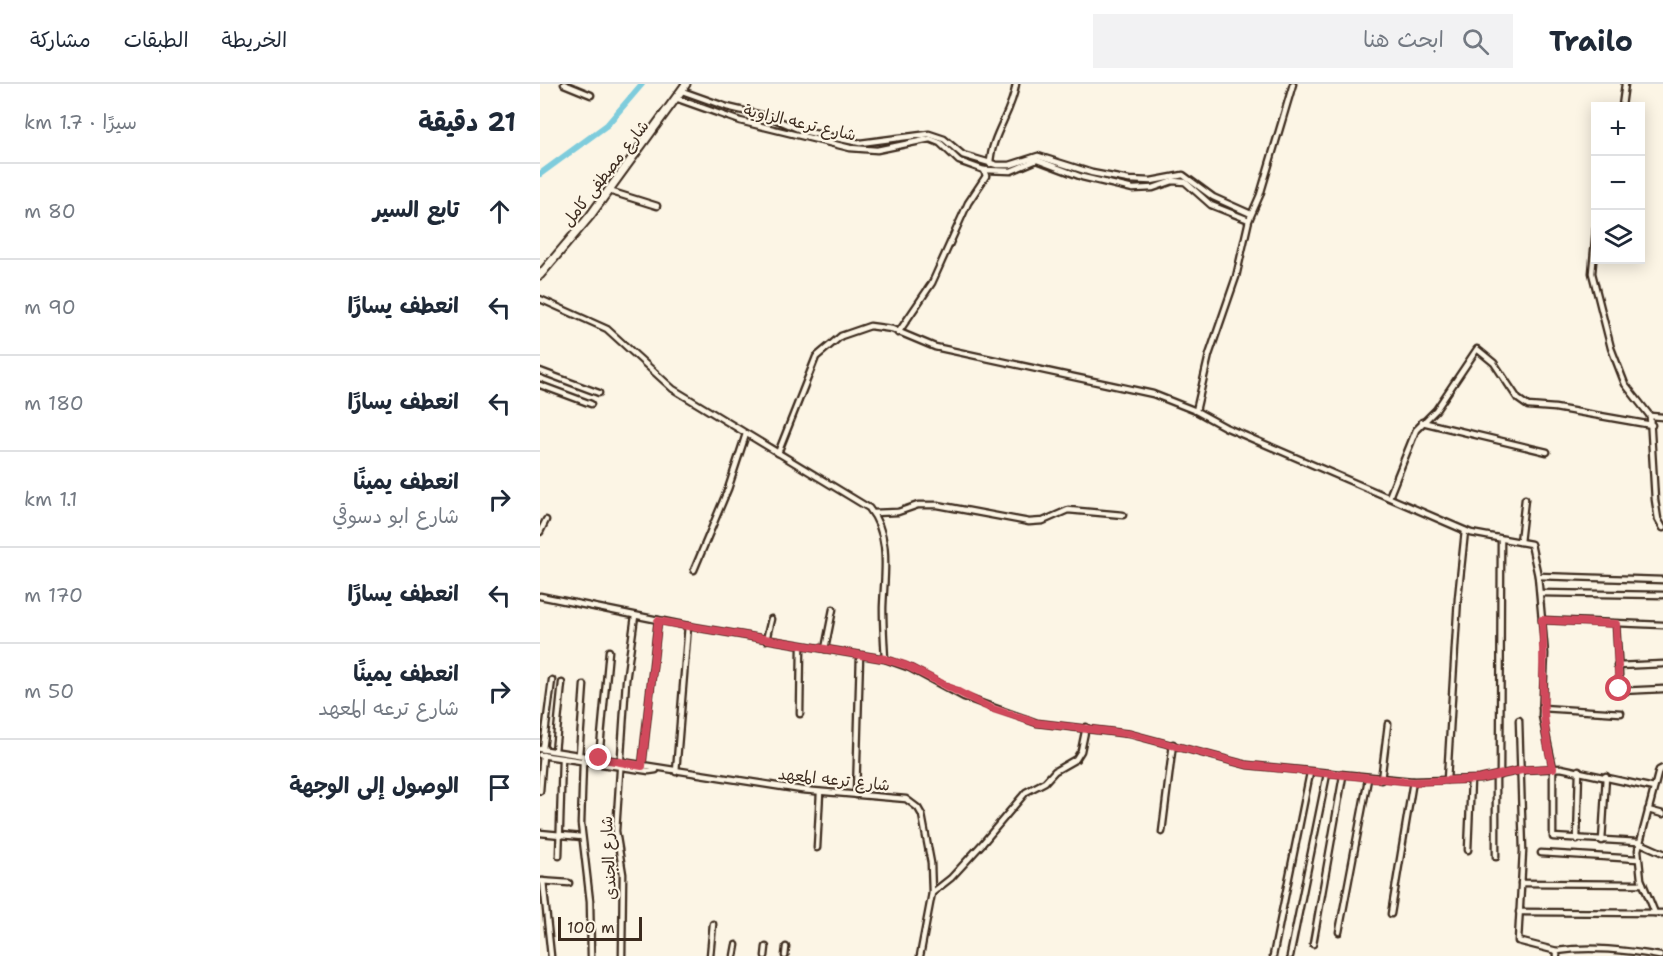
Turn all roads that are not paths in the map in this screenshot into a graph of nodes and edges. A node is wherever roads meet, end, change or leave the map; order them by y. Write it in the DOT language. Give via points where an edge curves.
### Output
graph roads {
  1 [pos="564,84"];
  2 [pos="1016,84"];
  3 [pos="1293,84"];
  4 [pos="1625,84"];
  5 [pos="684,88"];
  6 [pos="591,95"];
  7 [pos="678,99"];
  8 [pos="1623,102"];
  9 [pos="990,164"];
  10 [pos="984,170"];
  11 [pos="609,191"];
  12 [pos="657,206"];
  13 [pos="1251,214"];
  14 [pos="1249,220"];
  15 [pos="1593,264"];
  16 [pos="540,275"];
  17 [pos="540,299"];
  18 [pos="898,333"];
  19 [pos="540,371"];
  20 [pos="540,385"];
  21 [pos="599,393"];
  22 [pos="591,404"];
  23 [pos="1196,411"];
  24 [pos="1650,416"];
  25 [pos="1663,417"];
  26 [pos="1422,422"];
  27 [pos="1652,425"];
  28 [pos="746,434"];
  29 [pos="1547,452"];
  30 [pos="778,453"];
  31 [pos="1389,497"];
  32 [pos="1525,499"];
  33 [pos="873,513"];
  34 [pos="1123,515"];
  35 [pos="546,520"];
  36 [pos="1663,528"];
  37 [pos="1465,531"];
  38 [pos="540,532"];
  39 [pos="1501,539"];
  40 [pos="1520,542"];
  41 [pos="694,570"];
  42 [pos="1538,576"];
  43 [pos="1663,580"];
  44 [pos="1540,593"];
  45 [pos="1663,595"];
  46 [pos="540,596"];
  47 [pos="833,609"];
  48 [pos="635,616"];
  49 [pos="771,619"];
  50 [pos="1542,620"];
  51 [pos="658,621"];
  52 [pos="1616,624"];
  53 [pos="688,626"];
  54 [pos="1663,626"];
  55 [pos="766,639"];
  56 [pos="801,646"];
  57 [pos="825,649"];
  58 [pos="609,651"];
  59 [pos="860,655"];
  60 [pos="885,659"];
  61 [pos="1663,664"];
  62 [pos="1617,666"];
  63 [pos="552,680"];
  64 [pos="562,683"];
  65 [pos="584,685"];
  66 [pos="1663,689"];
  67 [pos="1542,708"];
  68 [pos="1621,713"];
  69 [pos="800,714"];
  70 [pos="1519,720"];
  71 [pos="1388,724"];
  72 [pos="1086,727"];
  73 [pos="1173,744"];
  74 [pos="555,751"];
  75 [pos="542,752"];
  76 [pos="571,754"];
  77 [pos="579,755"];
  78 [pos="599,758"];
  79 [pos="562,759"];
  80 [pos="571,760"];
  81 [pos="583,762"];
  82 [pos="619,764"];
  83 [pos="642,766"];
  84 [pos="1553,768"];
  85 [pos="1663,768"];
  86 [pos="658,769"];
  87 [pos="1522,770"];
  88 [pos="1579,770"];
  89 [pos="676,772"];
  90 [pos="1310,773"];
  91 [pos="1327,774"];
  92 [pos="1343,776"];
  93 [pos="1498,776"];
  94 [pos="1606,776"];
  95 [pos="1368,779"];
  96 [pos="1381,780"];
  97 [pos="1447,780"];
  98 [pos="1471,780"];
  99 [pos="1413,782"];
  100 [pos="1654,788"];
  101 [pos="540,791"];
  102 [pos="820,792"];
  103 [pos="856,795"];
  104 [pos="1648,810"];
  105 [pos="1663,814"];
  106 [pos="1162,832"];
  107 [pos="540,833"];
  108 [pos="560,835"];
  109 [pos="582,837"];
  110 [pos="1577,840"];
  111 [pos="1602,842"];
  112 [pos="1638,842"];
  113 [pos="817,848"];
  114 [pos="1468,850"];
  115 [pos="1541,853"];
  116 [pos="1663,853"];
  117 [pos="558,856"];
  118 [pos="1496,857"];
  119 [pos="1638,859"];
  120 [pos="542,881"];
  121 [pos="569,883"];
  122 [pos="1521,883"];
  123 [pos="1643,884"];
  124 [pos="932,893"];
  125 [pos="542,894"];
  126 [pos="1520,912"];
  127 [pos="1655,913"];
  128 [pos="1391,914"];
  129 [pos="1663,914"];
  130 [pos="713,924"];
  131 [pos="540,926"];
  132 [pos="548,926"];
  133 [pos="1339,932"];
  134 [pos="1313,944"];
  135 [pos="736,945"];
  136 [pos="766,947"];
  137 [pos="786,947"];
  138 [pos="1557,954"];
  139 [pos="1649,955"];
  140 [pos="551,956"];
  141 [pos="591,956"];
  142 [pos="622,956"];
  143 [pos="710,956"];
  144 [pos="734,956"];
  145 [pos="765,956"];
  146 [pos="785,956"];
  147 [pos="920,956"];
  148 [pos="1273,956"];
  149 [pos="1290,956"];
  150 [pos="1659,956"];
  1 -- 6 [label="street"];
  2 -- 9 [label="street" via="1004,122 991,145"];
  3 -- 13 [label="street"];
  4 -- 8 [label="street"];
  5 -- 7 [label="main road, شارع مصطفى كامل"];
  5 -- 9 [label="street, شارع ترعه الزاوية" via="727,107 770,117 803,131 860,143 934,135 963,155"];
  7 -- 10 [label="street, شارع ترعه الزاوية" via="740,121 850,148 877,150 933,140 959,161"];
  7 -- 11 [label="main road, شارع مصطفى كامل"];
  9 -- 13 [label="street, شارع ترعه الزاوية" via="1010,165 1038,156 1119,179 1151,181 1183,175 1213,197"];
  10 -- 14 [label="street, شارع ترعه الزاوية" via="1011,171 1036,160 1082,177 1133,189 1178,181 1190,185 1211,205"];
  10 -- 18 [label="street" via="986,176 964,210 932,283"];
  11 -- 12 [label="street"];
  11 -- 16 [label="main road, شارع مصطفى كامل"];
  13 -- 14 [label="street"];
  14 -- 23 [label="street"];
  15 -- 24 [label="street" via="1611,348 1628,390"];
  17 -- 28 [label="street" via="607,329 674,389"];
  18 -- 23 [label="street" via="935,347 1153,394"];
  18 -- 30 [label="street" via="870,326 826,346 808,372"];
  19 -- 21 [label="street"];
  20 -- 22 [label="street"];
  23 -- 31 [label="street"];
  24 -- 25 [label="street"];
  24 -- 27 [label="street"];
  26 -- 27 [label="street" via="1436,410 1477,349 1494,363 1518,399 1528,406"];
  26 -- 29 [label="street"];
  26 -- 31 [label="street"];
  27 -- 36 [label="street" via="1654,500"];
  28 -- 30 [label="street"];
  28 -- 41 [label="street"];
  30 -- 33 [label="street" via="864,503"];
  31 -- 37 [label="street"];
  32 -- 40 [label="street"];
  33 -- 34 [label="street" via="898,512 926,504 1029,522 1068,510"];
  33 -- 60 [label="street" via="886,550"];
  35 -- 38 [label="street"];
  37 -- 39 [label="street"];
  37 -- 97 [label="street"];
  39 -- 40 [label="street"];
  39 -- 93 [label="street"];
  40 -- 42 [label="street" via="1533,546"];
  42 -- 43 [label="street"];
  42 -- 44 [label="street"];
  44 -- 45 [label="street"];
  44 -- 50 [label="street"];
  46 -- 48 [label="street"];
  47 -- 57 [label="street"];
  48 -- 51 [label="street"];
  48 -- 82 [label="street, شارع الجندى"];
  49 -- 55 [label="street"];
  50 -- 52 [label="street"];
  50 -- 67 [label="street"];
  51 -- 53 [label="street"];
  51 -- 83 [label="street"];
  52 -- 54 [label="street"];
  52 -- 62 [label="street"];
  53 -- 55 [label="street"];
  53 -- 89 [label="street"];
  55 -- 56 [label="street"];
  56 -- 57 [label="street"];
  56 -- 69 [label="street"];
  57 -- 59 [label="street"];
  58 -- 78 [label="street"];
  59 -- 60 [label="street"];
  59 -- 103 [label="street"];
  60 -- 72 [label="street" via="905,665 990,708 1037,723"];
  61 -- 62 [label="street"];
  62 -- 66 [label="street" via="1620,691"];
  63 -- 75 [label="street"];
  64 -- 74 [label="street"];
  65 -- 77 [label="street"];
  67 -- 68 [label="street"];
  67 -- 84 [label="street" via="1544,736"];
  70 -- 87 [label="street"];
  71 -- 96 [label="street"];
  72 -- 73 [label="street"];
  72 -- 124 [label="street" via="1082,751 1076,759 1018,799 982,843"];
  73 -- 90 [label="street" via="1247,765"];
  73 -- 106 [label="street"];
  74 -- 75 [label="street, شارع ترعه المعهد"];
  74 -- 76 [label="street, شارع ترعه المعهد"];
  75 -- 79 [label="street, شارع ترعه المعهد"];
  75 -- 101 [label="street"];
  76 -- 77 [label="street, شارع ترعه المعهد"];
  76 -- 80 [label="street"];
  77 -- 78 [label="street, شارع ترعه المعهد"];
  78 -- 82 [label="street, شارع ترعه المعهد"];
  79 -- 80 [label="street, شارع ترعه المعهد"];
  79 -- 108 [label="street"];
  80 -- 81 [label="street, شارع ترعه المعهد"];
  81 -- 82 [label="street, شارع ترعه المعهد"];
  81 -- 109 [label="street"];
  82 -- 83 [label="street, شارع ترعه المعهد"];
  82 -- 86 [label="street, شارع ترعه المعهد" via="649,771"];
  82 -- 142 [label="street, شارع الجندى" via="616,835 623,874"];
  83 -- 86 [label="street, شارع ترعه المعهد"];
  84 -- 87 [label="street"];
  84 -- 88 [label="street"];
  84 -- 110 [label="street" via="1553,837"];
  85 -- 100 [label="street"];
  86 -- 89 [label="street, شارع ترعه المعهد"];
  87 -- 93 [label="street"];
  87 -- 122 [label="street"];
  88 -- 94 [label="street"];
  88 -- 110 [label="street"];
  89 -- 102 [label="street, شارع ترعه المعهد"];
  90 -- 91 [label="street"];
  90 -- 148 [label="street"];
  91 -- 92 [label="street"];
  91 -- 149 [label="street"];
  92 -- 95 [label="street"];
  92 -- 134 [label="street"];
  93 -- 98 [label="street"];
  93 -- 118 [label="street"];
  94 -- 100 [label="street"];
  94 -- 111 [label="street"];
  95 -- 96 [label="street"];
  95 -- 133 [label="street"];
  96 -- 99 [label="street"];
  97 -- 98 [label="street"];
  97 -- 99 [label="street"];
  98 -- 114 [label="street"];
  99 -- 128 [label="street"];
  100 -- 104 [label="street"];
  102 -- 103 [label="street, شارع ترعه المعهد"];
  102 -- 113 [label="street"];
  103 -- 124 [label="street, شارع ترعه المعهد" via="906,799 918,808 931,863"];
  104 -- 105 [label="street"];
  104 -- 112 [label="street"];
  107 -- 108 [label="street"];
  108 -- 109 [label="street"];
  108 -- 117 [label="street"];
  109 -- 141 [label="street" via="590,901"];
  110 -- 111 [label="street"];
  111 -- 112 [label="street"];
  112 -- 116 [label="street"];
  112 -- 119 [label="street"];
  115 -- 119 [label="street"];
  119 -- 123 [label="street"];
  120 -- 121 [label="street"];
  120 -- 125 [label="street"];
  122 -- 123 [label="street"];
  122 -- 126 [label="street"];
  123 -- 127 [label="street"];
  124 -- 147 [label="street, شارع ترعه المعهد"];
  125 -- 132 [label="street"];
  126 -- 127 [label="street"];
  126 -- 138 [label="street" via="1519,943"];
  127 -- 129 [label="street"];
  130 -- 143 [label="street"];
  131 -- 132 [label="street"];
  132 -- 140 [label="street"];
  135 -- 144 [label="street"];
  136 -- 145 [label="street"];
  137 -- 146 [label="street"];
  138 -- 139 [label="street" via="1603,949"];
  139 -- 150 [label="street"];
}
